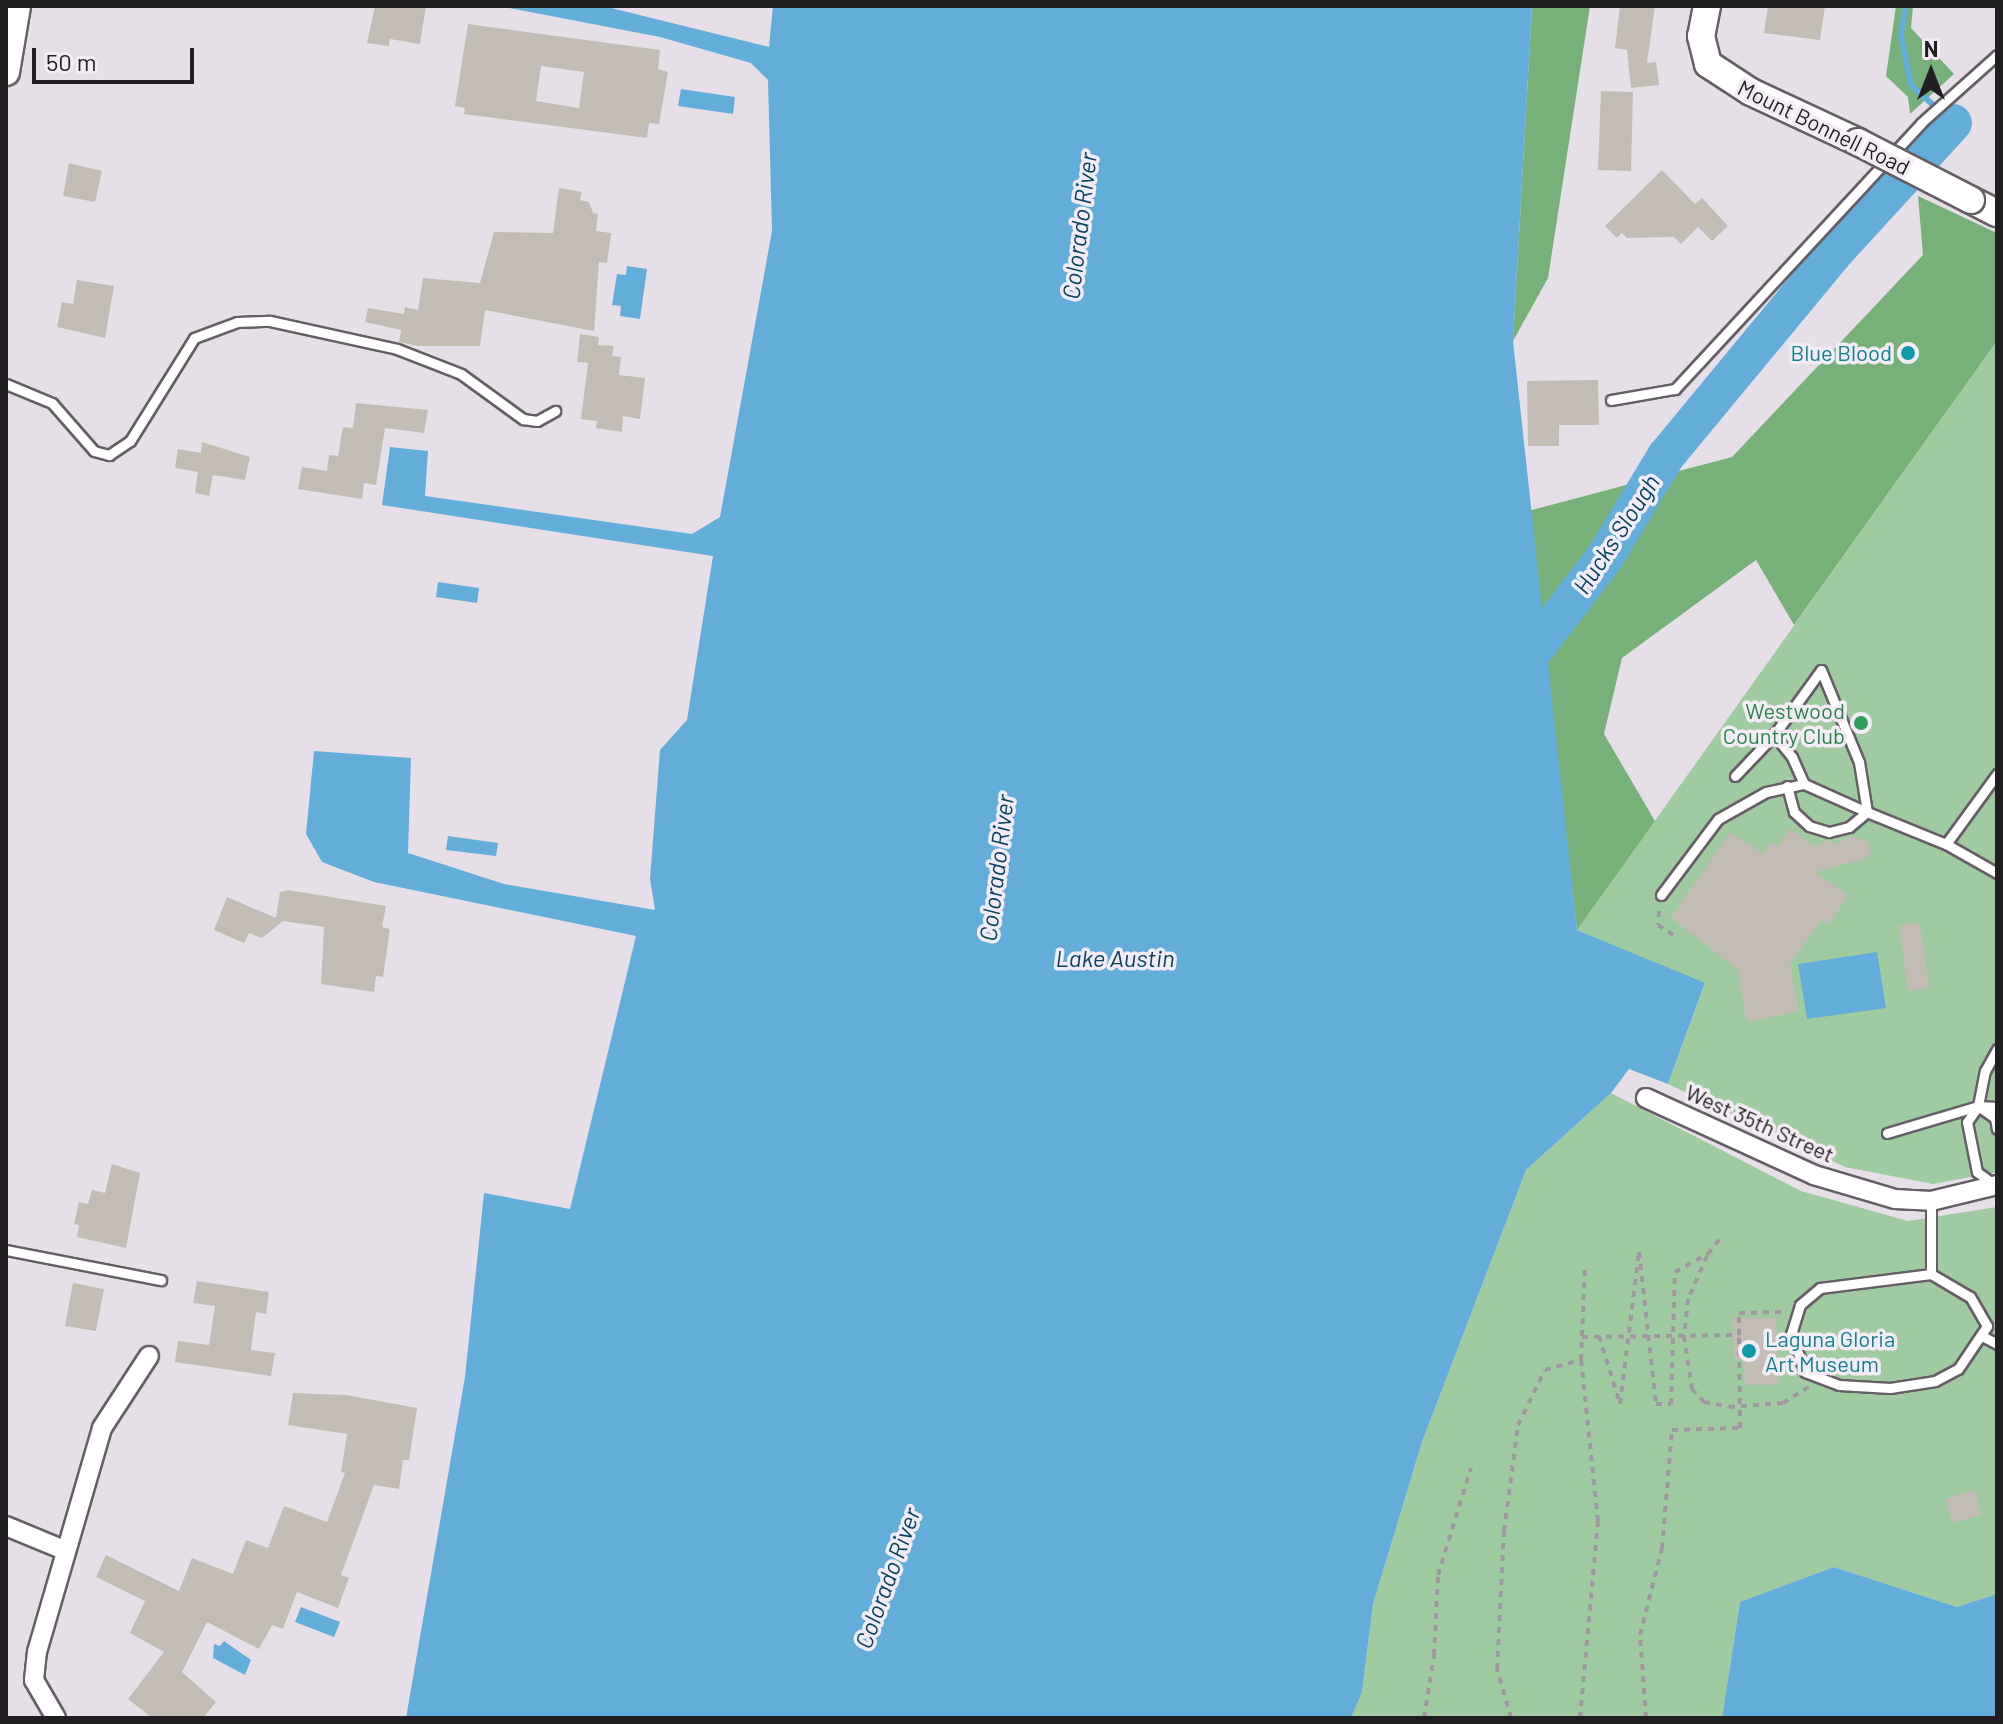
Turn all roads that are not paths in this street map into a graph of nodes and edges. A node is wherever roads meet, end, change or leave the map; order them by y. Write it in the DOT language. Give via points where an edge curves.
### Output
graph roads {
  1 [pos="17,6"];
  2 [pos="1707,6"];
  3 [pos="1997,55"];
  4 [pos="6,72"];
  5 [pos="1997,213"];
  6 [pos="6,384"];
  7 [pos="1611,400"];
  8 [pos="555,411"];
  9 [pos="1774,735"];
  10 [pos="1997,774"];
  11 [pos="1735,776"];
  12 [pos="1804,784"];
  13 [pos="1787,786"];
  14 [pos="1867,812"];
  15 [pos="1946,844"];
  16 [pos="1997,873"];
  17 [pos="1661,895"];
  18 [pos="1997,1049"];
  19 [pos="1646,1098"];
  20 [pos="1978,1106"];
  21 [pos="1997,1107"];
  22 [pos="1997,1129"];
  23 [pos="1887,1133"];
  24 [pos="1997,1185"];
  25 [pos="1931,1201"];
  26 [pos="6,1250"];
  27 [pos="1931,1274"];
  28 [pos="161,1280"];
  29 [pos="1984,1337"];
  30 [pos="1997,1344"];
  31 [pos="149,1356"];
  32 [pos="6,1526"];
  33 [pos="64,1550"];
  34 [pos="56,1718"];
  1 -- 4 [label="street"];
  2 -- 5 [label="street, Mount Bonnell Road, bridge" via="1701,49 1716,71"];
  3 -- 7 [label="lane" via="1921,123 1675,389"];
  6 -- 8 [label="lane" via="52,403 94,451 109,455 130,441 194,338 237,322 270,321 397,349 461,374 523,419 537,421"];
  9 -- 11 [label="lane"];
  9 -- 12 [label="lane"];
  9 -- 14 [label="lane" via="1821,670 1859,762"];
  10 -- 15 [label="lane"];
  12 -- 13 [label="lane"];
  12 -- 14 [label="lane"];
  13 -- 14 [label="lane" via="1794,812 1809,826 1829,832 1849,827"];
  13 -- 17 [label="lane" via="1718,819"];
  14 -- 15 [label="lane"];
  15 -- 16 [label="lane"];
  18 -- 20 [label="lane" via="1985,1071"];
  19 -- 25 [label="street, West 35th Street" via="1814,1175 1895,1199"];
  20 -- 21 [label="lane"];
  20 -- 22 [label="lane" via="1995,1118"];
  20 -- 23 [label="lane"];
  20 -- 24 [label="lane" via="1967,1122 1977,1172"];
  24 -- 25 [label="street, West 35th Street"];
  25 -- 27 [label="lane"];
  26 -- 28 [label="lane"];
  27 -- 29 [label="lane" via="1955,1285 1976,1304 1987,1326"];
  27 -- 29 [label="lane" via="1820,1288 1796,1312 1793,1349 1805,1372 1817,1380 1890,1388 1935,1381 1958,1369"];
  29 -- 30 [label="lane"];
  31 -- 33 [label="street" via="102,1428"];
  32 -- 33 [label="street"];
  33 -- 34 [label="street" via="34,1680"];
}
